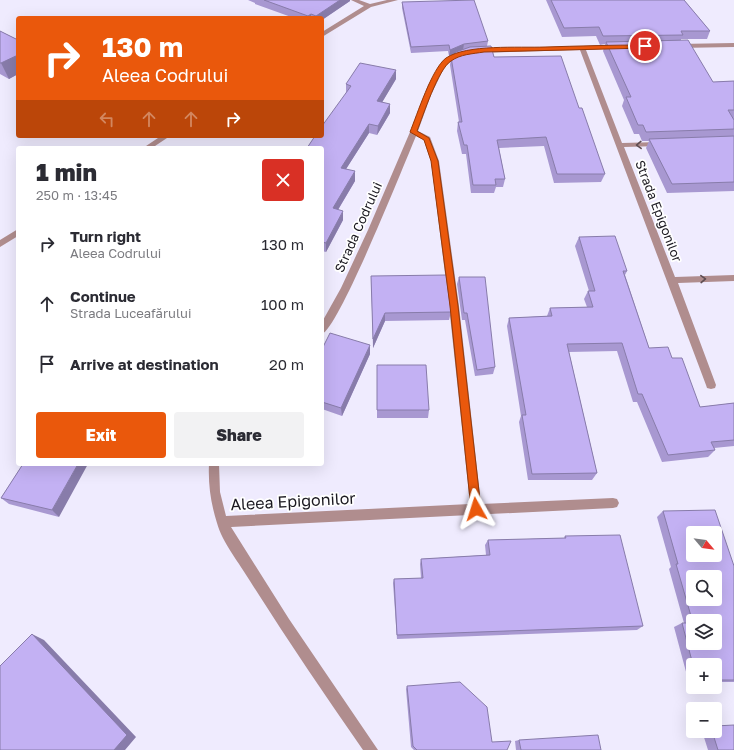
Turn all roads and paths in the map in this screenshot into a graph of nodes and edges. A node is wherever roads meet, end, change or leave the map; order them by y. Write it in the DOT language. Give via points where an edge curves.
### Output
graph roads {
  1 [pos="354,0"];
  2 [pos="395,0"];
  3 [pos="369,6"];
  4 [pos="324,34"];
  5 [pos="734,45"];
  6 [pos="669,46"];
  7 [pos="622,47"];
  8 [pos="582,48"];
  9 [pos="414,132"];
  10 [pos="163,138"];
  11 [pos="672,144"];
  12 [pos="619,145"];
  13 [pos="150,146"];
  14 [pos="16,233"];
  15 [pos="0,244"];
  16 [pos="734,278"];
  17 [pos="672,280"];
  18 [pos="324,327"];
  19 [pos="711,385"];
  20 [pos="214,466"];
  21 [pos="614,503"];
  22 [pos="476,509"];
  23 [pos="222,522"];
  24 [pos="371,750"];
  1 -- 3 [label="street"];
  2 -- 3 [label="street"];
  3 -- 4 [label="street"];
  5 -- 6 [label="street"];
  7 -- 8 [label="street, Strada Codrului"];
  8 -- 9 [label="street, Strada Codrului" via="484,50 465,52 452,57 438,73"];
  8 -- 12 [label="street, Strada Epigonilor"];
  9 -- 18 [label="street, Strada Codrului" via="355,269"];
  9 -- 22 [label="street" via="427,139 435,161"];
  10 -- 13 [label="street"];
  11 -- 12 [label="street, one-way"];
  12 -- 17 [label="street, Strada Epigonilor"];
  14 -- 15 [label="street"];
  17 -- 16 [label="street, one-way"];
  17 -- 19 [label="street, Strada Epigonilor"];
  20 -- 23 [label="street" via="213,483"];
  21 -- 22 [label="street, Aleea Epigonilor"];
  22 -- 23 [label="street, Aleea Epigonilor"];
  23 -- 24 [label="street, Aleea Epigonilor" via="284,624"];
}
